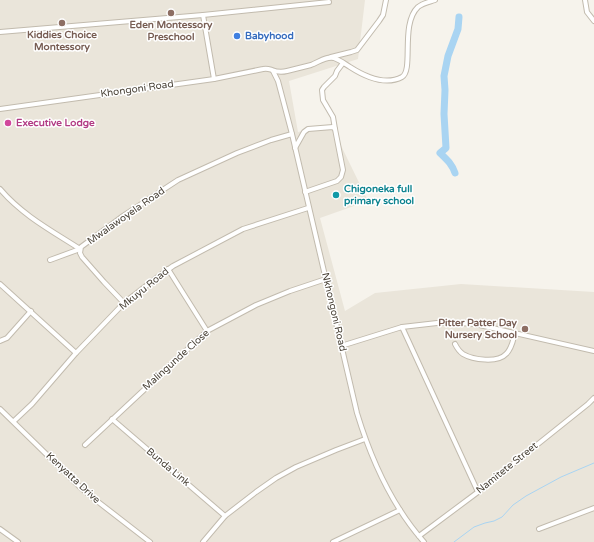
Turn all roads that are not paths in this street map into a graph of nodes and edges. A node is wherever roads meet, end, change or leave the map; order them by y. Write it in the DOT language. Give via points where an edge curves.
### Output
graph roads {
  1 [pos="386,0"];
  2 [pos="435,0"];
  3 [pos="586,0"];
  4 [pos="329,2"];
  5 [pos="203,14"];
  6 [pos="594,22"];
  7 [pos="0,32"];
  8 [pos="330,57"];
  9 [pos="343,63"];
  10 [pos="272,71"];
  11 [pos="214,79"];
  12 [pos="0,109"];
  13 [pos="335,129"];
  14 [pos="292,134"];
  15 [pos="295,148"];
  16 [pos="0,189"];
  17 [pos="305,192"];
  18 [pos="308,208"];
  19 [pos="80,249"];
  20 [pos="50,260"];
  21 [pos="168,269"];
  22 [pos="326,279"];
  23 [pos="0,284"];
  24 [pos="124,303"];
  25 [pos="31,311"];
  26 [pos="402,327"];
  27 [pos="207,331"];
  28 [pos="515,333"];
  29 [pos="0,341"];
  30 [pos="455,344"];
  31 [pos="341,346"];
  32 [pos="594,352"];
  33 [pos="76,353"];
  34 [pos="594,398"];
  35 [pos="0,409"];
  36 [pos="112,419"];
  37 [pos="14,421"];
  38 [pos="365,439"];
  39 [pos="85,444"];
  40 [pos="478,492"];
  41 [pos="594,508"];
  42 [pos="400,510"];
  43 [pos="225,516"];
  44 [pos="0,529"];
  45 [pos="539,529"];
  46 [pos="419,536"];
  47 [pos="18,542"];
  48 [pos="150,542"];
  49 [pos="203,542"];
  50 [pos="333,542"];
  51 [pos="424,542"];
  1 -- 8 [label="street, Khongoni Road" via="383,15 357,50"];
  2 -- 9 [label="street" via="418,7 409,24 407,69 402,77 392,80 373,79"];
  3 -- 6 [label="street" via="587,12"];
  4 -- 5 [label="street"];
  5 -- 7 [label="street"];
  5 -- 11 [label="street"];
  8 -- 9 [label="street"];
  8 -- 10 [label="street, Khongoni Road" via="286,71"];
  9 -- 13 [label="street" via="322,90 323,100 333,116"];
  10 -- 11 [label="street, Khongoni Road" via="263,69"];
  10 -- 14 [label="street, Nkhongoni Road" via="278,80"];
  11 -- 12 [label="street, Khongoni Road"];
  13 -- 15 [label="street" via="308,129"];
  13 -- 17 [label="street" via="343,170 341,177 337,181"];
  14 -- 15 [label="street, Nkhongoni Road"];
  14 -- 19 [label="street, Mwalawoyela Road" via="237,153 178,180 123,216"];
  15 -- 17 [label="street, Nkhongoni Road"];
  16 -- 19 [label="street" via="24,213"];
  17 -- 18 [label="street, Nkhongoni Road"];
  18 -- 21 [label="street, Mkuyu Road" via="239,230"];
  18 -- 22 [label="street, Nkhongoni Road"];
  19 -- 20 [label="street"];
  19 -- 24 [label="street, Mwalawoyela Road" via="82,257"];
  21 -- 24 [label="street, Mkuyu Road"];
  21 -- 27 [label="street"];
  22 -- 27 [label="street, Malingunde Close" via="256,305"];
  22 -- 31 [label="street, Nkhongoni Road"];
  23 -- 25 [label="street"];
  24 -- 33 [label="street, Mkuyu Road"];
  25 -- 29 [label="street" via="7,338"];
  25 -- 33 [label="street"];
  26 -- 28 [label="street" via="458,323"];
  26 -- 31 [label="street"];
  26 -- 40 [label="street"];
  27 -- 36 [label="street, Malingunde Close"];
  28 -- 30 [label="street" via="508,353 497,359 488,360 462,354"];
  28 -- 32 [label="street"];
  31 -- 38 [label="street, Nkhongoni Road"];
  33 -- 37 [label="street, Mkuyu Road"];
  34 -- 40 [label="street, Namitete Street"];
  35 -- 37 [label="street, Kenyatta Drive"];
  36 -- 39 [label="street, Malingunde Close"];
  36 -- 43 [label="street, Bunda Link"];
  37 -- 48 [label="street, Kenyatta Drive" via="82,489"];
  38 -- 42 [label="street, Nkhongoni Road" via="380,474"];
  38 -- 43 [label="street" via="296,467 276,478"];
  40 -- 46 [label="street, Namitete Street"];
  41 -- 45 [label="street"];
  42 -- 46 [label="street, Nkhongoni Road"];
  42 -- 50 [label="street"];
  43 -- 49 [label="street"];
  44 -- 47 [label="street"];
  46 -- 51 [label="street, Nkhongoni Road"];
}
